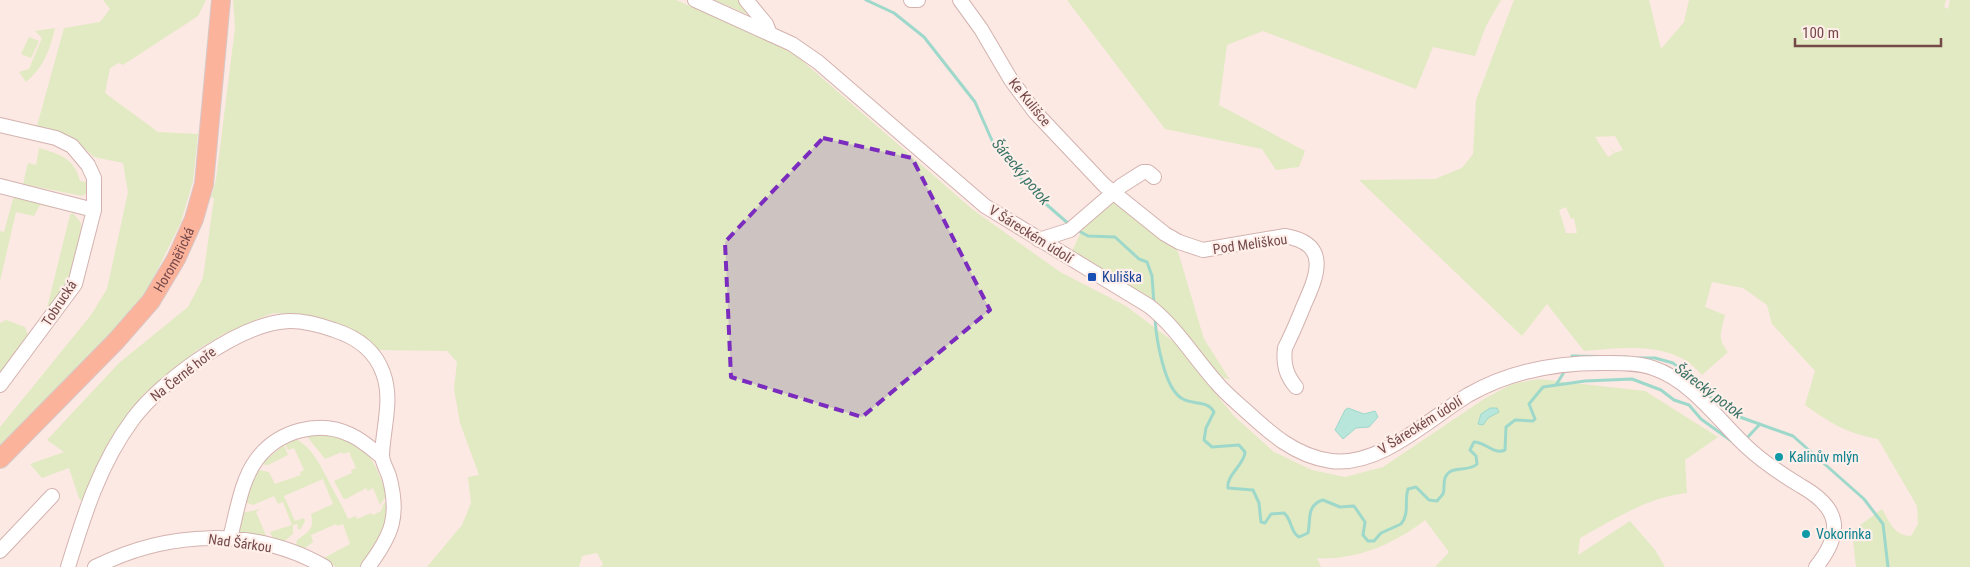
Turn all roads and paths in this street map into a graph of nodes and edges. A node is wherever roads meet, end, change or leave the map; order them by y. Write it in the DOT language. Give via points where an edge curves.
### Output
graph roads {
  1 [pos="221,0"];
  2 [pos="694,0"];
  3 [pos="746,0"];
  4 [pos="911,0"];
  5 [pos="918,0"];
  6 [pos="960,0"];
  7 [pos="770,34"];
  8 [pos="0,125"];
  9 [pos="1154,177"];
  10 [pos="0,186"];
  11 [pos="1115,192"];
  12 [pos="94,210"];
  13 [pos="1039,240"];
  14 [pos="0,385"];
  15 [pos="1296,387"];
  16 [pos="382,458"];
  17 [pos="0,459"];
  18 [pos="52,496"];
  19 [pos="230,538"];
  20 [pos="0,551"];
  21 [pos="68,567"];
  22 [pos="95,567"];
  23 [pos="325,567"];
  24 [pos="368,567"];
  25 [pos="1816,567"];
  1 -- 17 [label="main road, Horoměřická" via="204,184 194,219 176,260 165,282 140,314"];
  2 -- 7 [label="street, V Šáreckém údolí"];
  3 -- 7 [label="street"];
  4 -- 5 [label="street"];
  6 -- 11 [label="street, Ke Kulišce" via="1035,112 1104,186"];
  7 -- 13 [label="street, V Šáreckém údolí" via="818,62 985,206"];
  8 -- 12 [label="street, Tobrucká" via="56,138 72,146 94,178"];
  9 -- 11 [label="street" via="1143,172"];
  10 -- 12 [label="street"];
  11 -- 13 [label="street" via="1073,227"];
  11 -- 15 [label="street, Pod Meliškou" via="1165,234 1193,248 1211,250 1285,236 1295,238 1310,249 1316,256 1317,276 1285,348 1285,370"];
  12 -- 14 [label="street, Tobrucká" via="75,284"];
  13 -- 25 [label="street, V Šáreckém údolí" via="1167,320 1217,383 1274,437 1308,456 1333,461 1372,455 1398,442 1469,395 1510,375 1583,363 1651,367 1694,393 1743,443 1771,467 1819,498 1832,513 1836,526 1833,538 1828,552"];
  16 -- 19 [label="street" via="349,434 316,428 298,430 271,444 257,459 246,480"];
  16 -- 21 [label="street, Na Černé hoře" via="387,389 375,356 351,335 320,325 290,321 271,324 220,345 196,361 152,398 134,418 100,474"];
  16 -- 24 [label="street" via="390,483 393,525 382,549"];
  18 -- 20 [label="street"];
  19 -- 22 [label="street, Nad Šárkou" via="164,541"];
  19 -- 23 [label="street, Nad Šárkou" via="286,550"];
}
